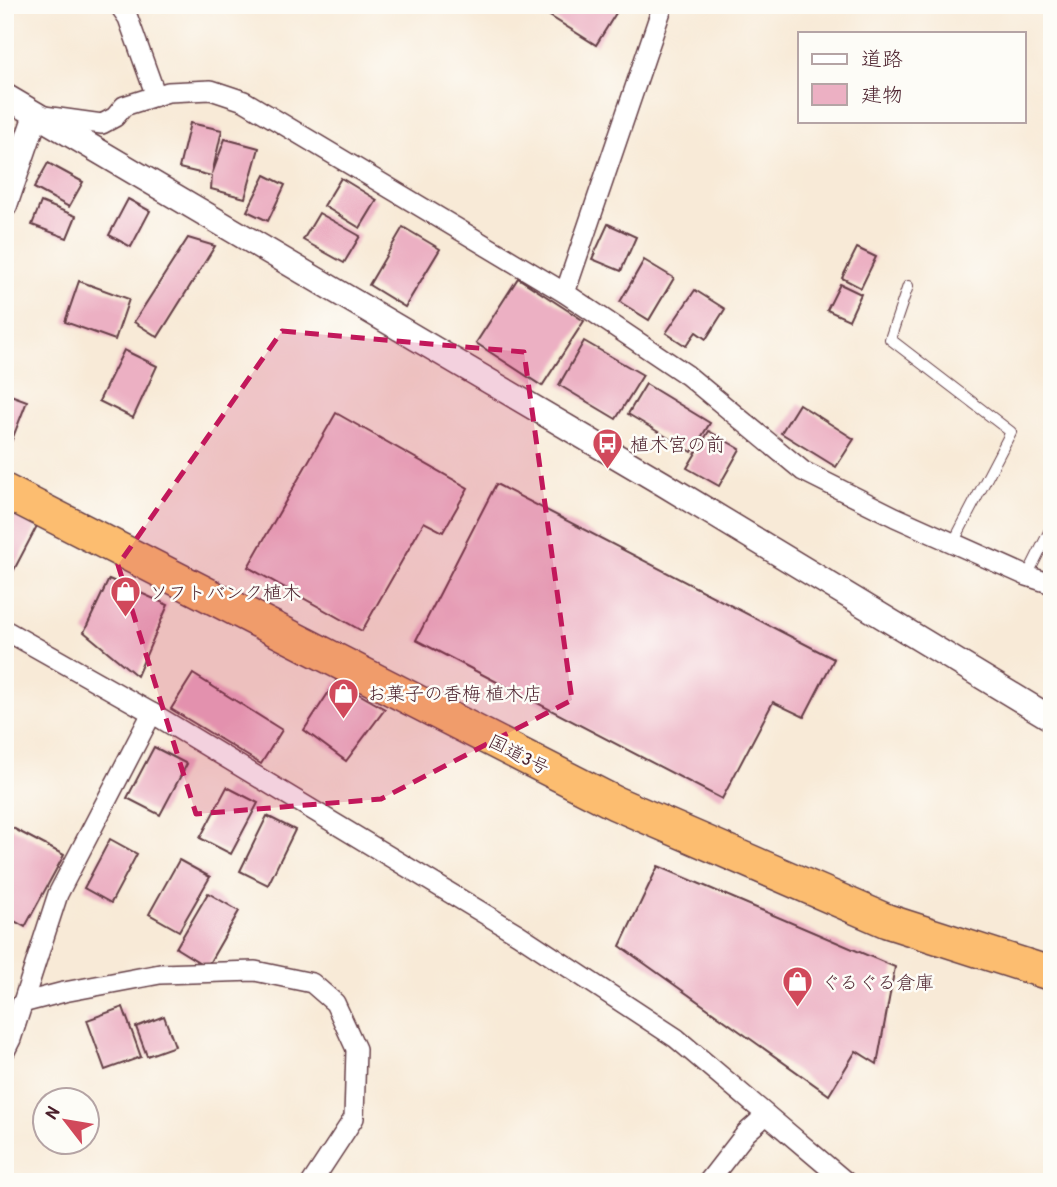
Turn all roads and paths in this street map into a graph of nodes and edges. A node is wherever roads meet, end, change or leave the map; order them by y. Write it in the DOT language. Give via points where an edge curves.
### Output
graph roads {
  1 [pos="119,5"];
  2 [pos="663,5"];
  3 [pos="5,96"];
  4 [pos="156,96"];
  5 [pos="36,115"];
  6 [pos="5,205"];
  7 [pos="908,286"];
  8 [pos="565,293"];
  9 [pos="5,491"];
  10 [pos="1052,526"];
  11 [pos="953,543"];
  12 [pos="1027,576"];
  13 [pos="1052,584"];
  14 [pos="5,630"];
  15 [pos="152,713"];
  16 [pos="1052,719"];
  17 [pos="1052,974"];
  18 [pos="22,1003"];
  19 [pos="5,1051"];
  20 [pos="766,1115"];
  21 [pos="312,1182"];
  22 [pos="708,1182"];
  23 [pos="846,1182"];
  1 -- 4 [label="street"];
  2 -- 8 [label="street"];
  3 -- 5 [label="street"];
  4 -- 5 [label="street" via="124,106 102,124"];
  4 -- 8 [label="street" via="211,90 244,101"];
  5 -- 6 [label="street"];
  5 -- 16 [label="street" via="662,483"];
  7 -- 11 [label="lane" via="890,339 1011,432"];
  8 -- 11 [label="street" via="687,375 803,471"];
  9 -- 17 [label="highway, 国道3号" via="615,803 887,921"];
  10 -- 12 [label="lane"];
  11 -- 12 [label="street"];
  12 -- 13 [label="street"];
  14 -- 15 [label="street"];
  15 -- 18 [label="street" via="58,894"];
  15 -- 20 [label="street" via="519,934 676,1038"];
  18 -- 19 [label="street"];
  18 -- 21 [label="street" via="160,974 255,971 312,983 335,1003 356,1049 354,1118"];
  20 -- 22 [label="street"];
  20 -- 23 [label="street"];
}
